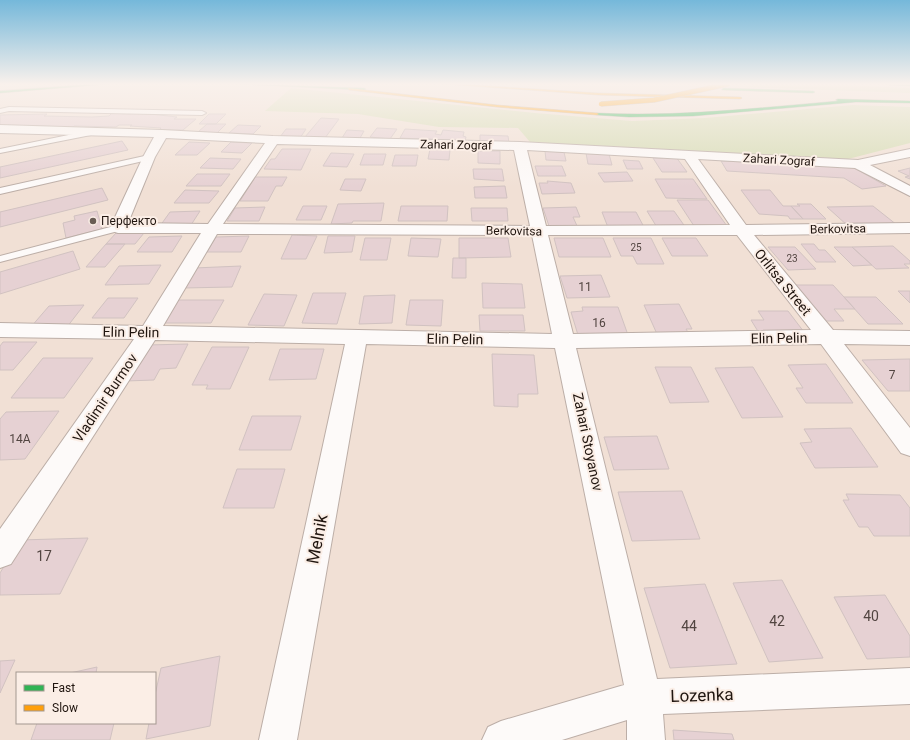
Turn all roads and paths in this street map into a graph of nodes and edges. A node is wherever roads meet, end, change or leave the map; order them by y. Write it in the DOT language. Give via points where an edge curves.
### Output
graph roads {
  1 [pos="0,129"];
  2 [pos="94,132"];
  3 [pos="162,134"];
  4 [pos="273,140"];
  5 [pos="520,146"];
  6 [pos="0,151"];
  7 [pos="910,153"];
  8 [pos="688,154"];
  9 [pos="149,157"];
  10 [pos="858,164"];
  11 [pos="0,191"];
  12 [pos="910,192"];
  13 [pos="118,228"];
  14 [pos="212,228"];
  15 [pos="910,228"];
  16 [pos="742,231"];
  17 [pos="540,232"];
  18 [pos="0,259"];
  19 [pos="0,330"];
  20 [pos="150,332"];
  21 [pos="357,337"];
  22 [pos="827,337"];
  23 [pos="910,338"];
  24 [pos="565,341"];
  25 [pos="910,446"];
  26 [pos="0,554"];
  27 [pos="910,686"];
  28 [pos="644,697"];
  29 [pos="278,740"];
  30 [pos="501,740"];
  31 [pos="646,740"];
  1 -- 2 [label="street, Zahari Zograf"];
  2 -- 3 [label="street, Zahari Zograf"];
  2 -- 6 [label="lane"];
  3 -- 4 [label="street, Zahari Zograf"];
  3 -- 9 [label="street"];
  4 -- 5 [label="street, Zahari Zograf"];
  4 -- 14 [label="street, Vladimir Burmov"];
  5 -- 8 [label="street, Zahari Zograf"];
  5 -- 17 [label="street, Zahari Stoyanov"];
  7 -- 10 [label="street, Zahari Zograf"];
  8 -- 10 [label="street, Zahari Zograf"];
  8 -- 16 [label="street, Orlitsa Street"];
  9 -- 11 [label="lane"];
  9 -- 13 [label="street"];
  10 -- 12 [label="street"];
  13 -- 14 [label="street, Berkovitsa"];
  13 -- 18 [label="lane"];
  14 -- 17 [label="street, Berkovitsa"];
  14 -- 20 [label="street, Vladimir Burmov"];
  15 -- 16 [label="street, Berkovitsa"];
  16 -- 17 [label="street, Berkovitsa"];
  16 -- 22 [label="street, Orlitsa Street"];
  17 -- 24 [label="street, Zahari Stoyanov"];
  19 -- 20 [label="street, Elin Pelin"];
  20 -- 21 [label="street, Elin Pelin"];
  20 -- 26 [label="street, Vladimir Burmov"];
  21 -- 24 [label="street, Elin Pelin"];
  21 -- 29 [label="street, Melnik"];
  22 -- 23 [label="street, Elin Pelin"];
  22 -- 24 [label="street, Elin Pelin"];
  22 -- 25 [label="street, Orlitsa Street"];
  24 -- 28 [label="street, Zahari Stoyanov"];
  27 -- 28 [label="street, Lozenka"];
  28 -- 30 [label="street, Lozenka"];
  28 -- 31 [label="street, Zahari Stoyanov"];
}
